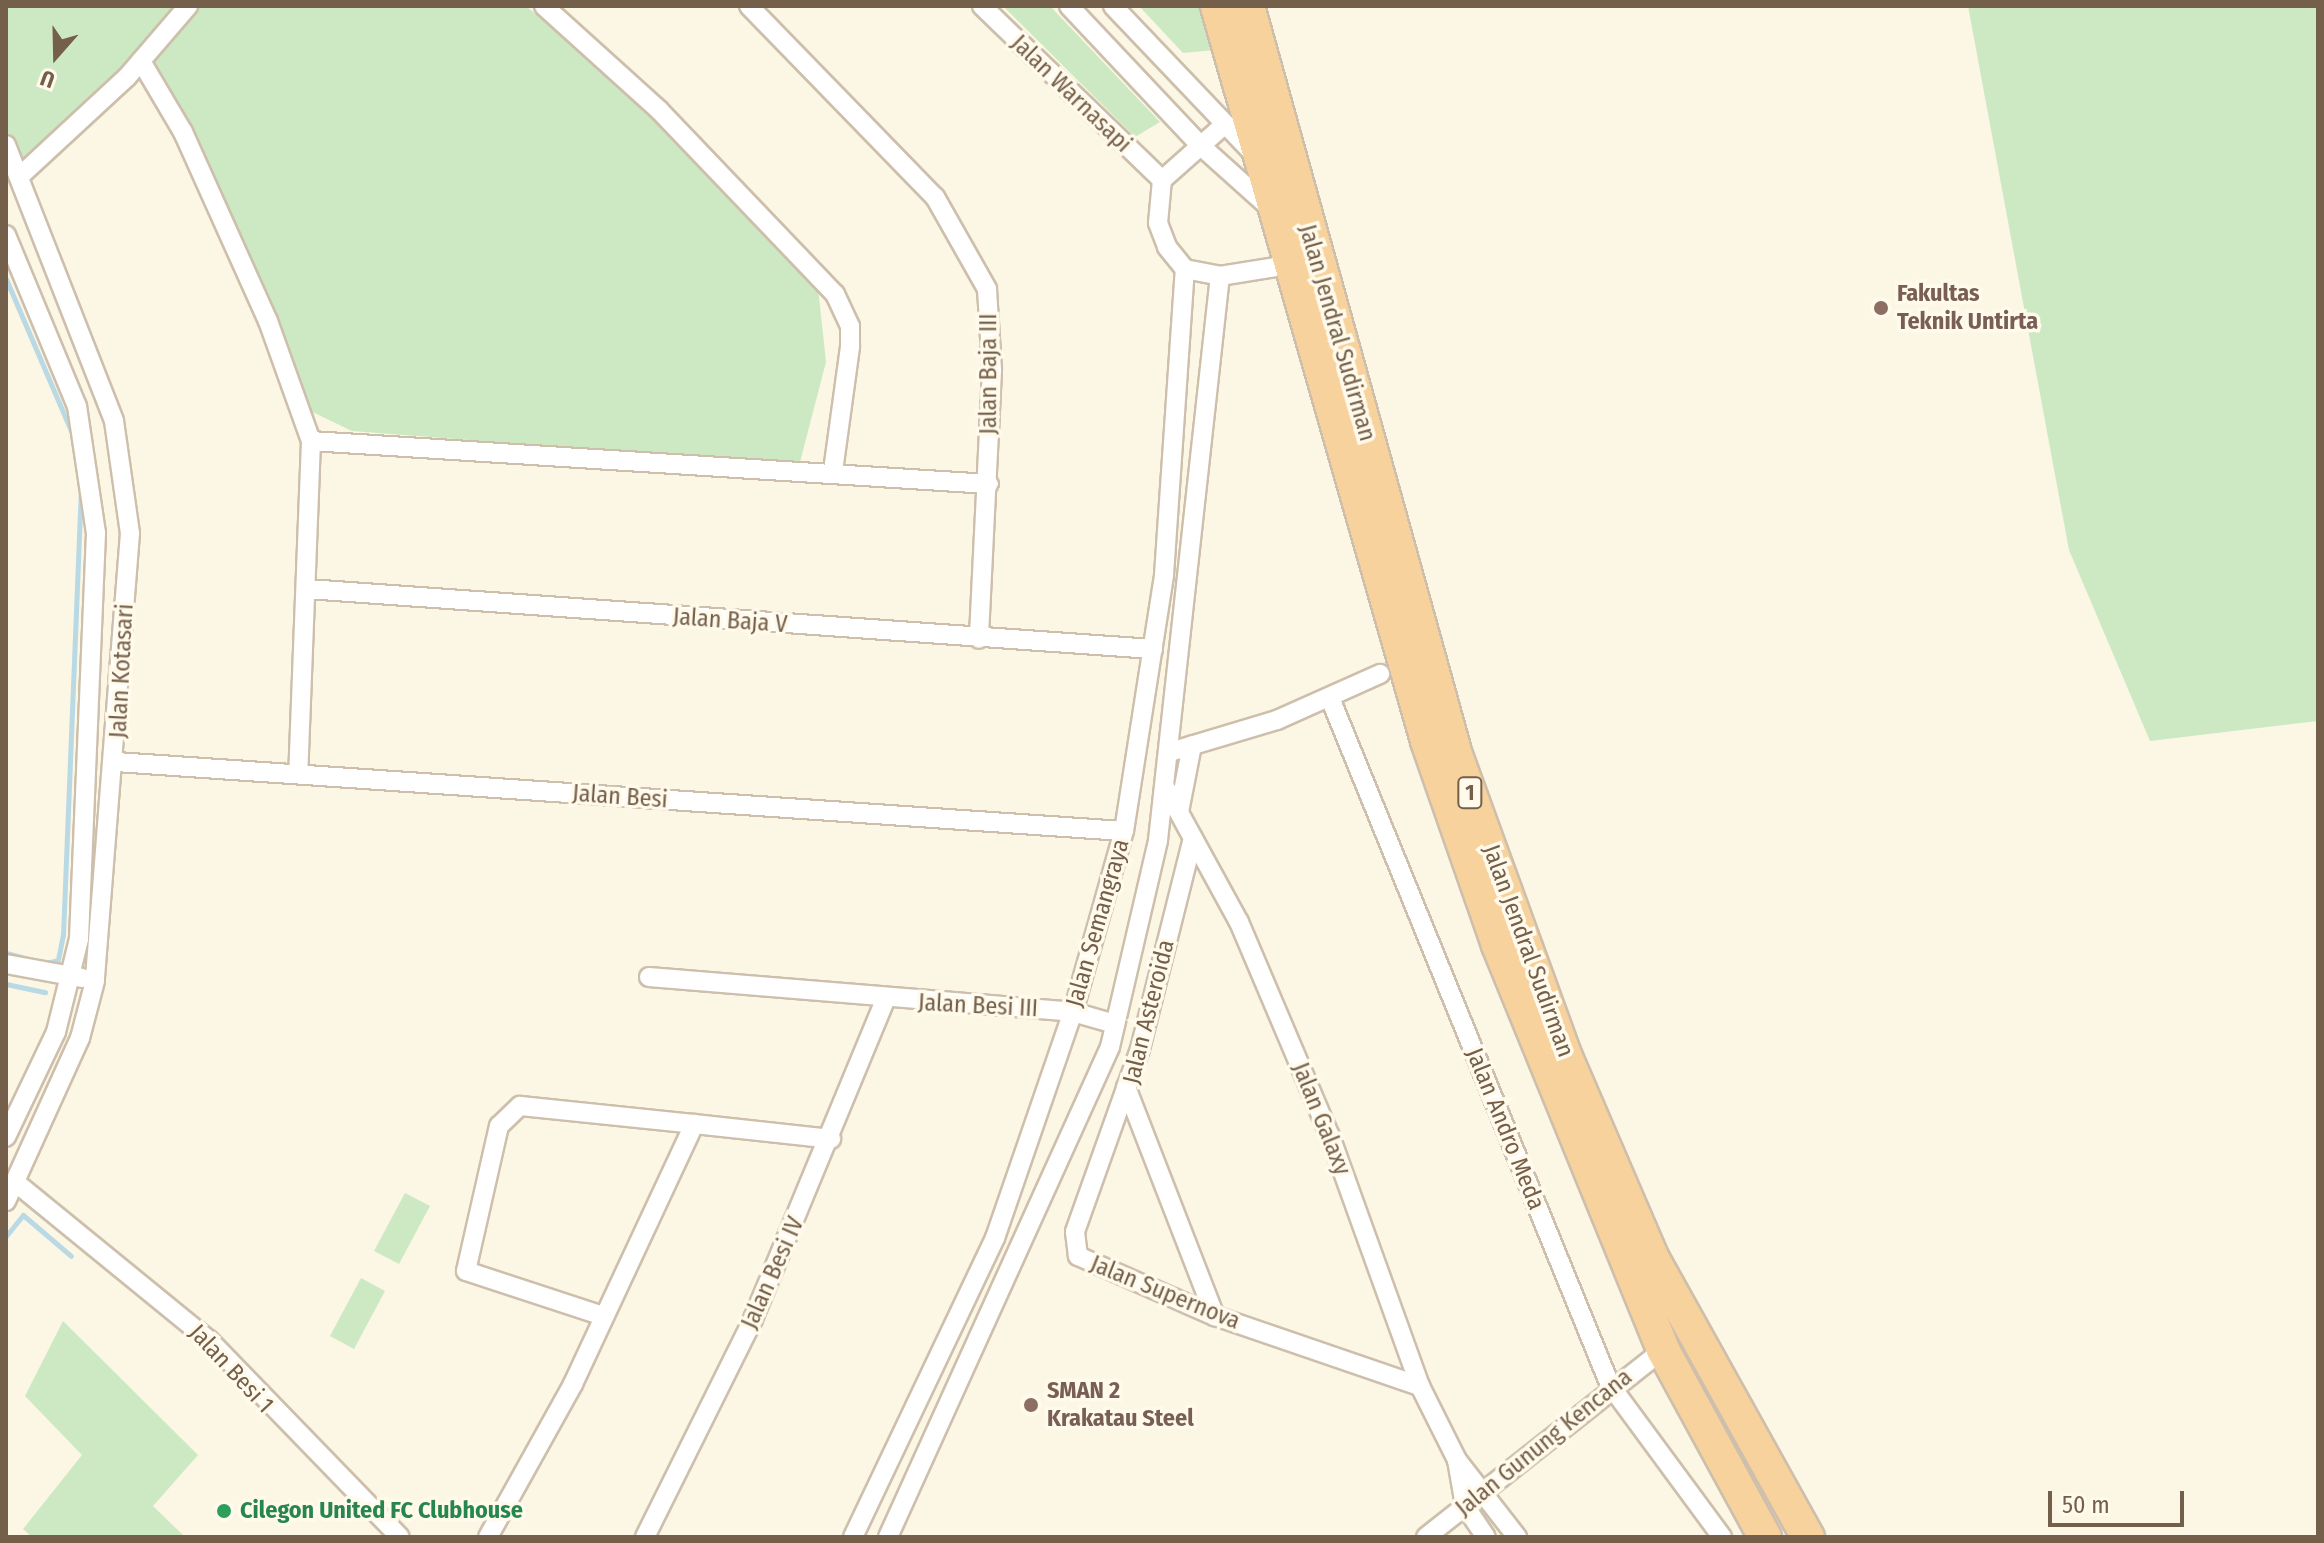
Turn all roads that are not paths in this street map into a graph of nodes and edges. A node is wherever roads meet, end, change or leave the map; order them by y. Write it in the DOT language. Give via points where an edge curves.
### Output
graph roads {
  1 [pos="188,6"];
  2 [pos="544,6"];
  3 [pos="749,6"];
  4 [pos="982,6"];
  5 [pos="1069,6"];
  6 [pos="1113,6"];
  7 [pos="1217,6"];
  8 [pos="1248,6"];
  9 [pos="141,61"];
  10 [pos="1224,125"];
  11 [pos="6,145"];
  12 [pos="1201,146"];
  13 [pos="1260,160"];
  14 [pos="20,176"];
  15 [pos="1162,180"];
  16 [pos="1296,185"];
  17 [pos="1272,210"];
  18 [pos="6,235"];
  19 [pos="1305,254"];
  20 [pos="1185,269"];
  21 [pos="1220,276"];
  22 [pos="114,421"];
  23 [pos="83,428"];
  24 [pos="311,441"];
  25 [pos="833,471"];
  26 [pos="989,484"];
  27 [pos="307,589"];
  28 [pos="979,639"];
  29 [pos="1153,649"];
  30 [pos="1380,674"];
  31 [pos="1330,698"];
  32 [pos="1192,745"];
  33 [pos="1170,752"];
  34 [pos="116,762"];
  35 [pos="298,774"];
  36 [pos="1165,787"];
  37 [pos="1179,812"];
  38 [pos="1124,831"];
  39 [pos="1193,838"];
  40 [pos="6,964"];
  41 [pos="70,976"];
  42 [pos="649,977"];
  43 [pos="95,981"];
  44 [pos="884,1002"];
  45 [pos="1073,1012"];
  46 [pos="1115,1024"];
  47 [pos="1126,1087"];
  48 [pos="694,1124"];
  49 [pos="6,1137"];
  50 [pos="831,1139"];
  51 [pos="15,1182"];
  52 [pos="6,1201"];
  53 [pos="603,1316"];
  54 [pos="1215,1316"];
  55 [pos="1663,1350"];
  56 [pos="1610,1385"];
  57 [pos="1420,1386"];
  58 [pos="1457,1460"];
  59 [pos="1486,1491"];
  60 [pos="1465,1506"];
  61 [pos="400,1537"];
  62 [pos="488,1537"];
  63 [pos="645,1537"];
  64 [pos="853,1537"];
  65 [pos="888,1537"];
  66 [pos="1426,1537"];
  67 [pos="1486,1537"];
  68 [pos="1517,1537"];
  69 [pos="1722,1537"];
  70 [pos="1765,1537"];
  71 [pos="1808,1537"];
  1 -- 9 [label="street"];
  2 -- 25 [label="street" via="659,110 835,294 850,337"];
  3 -- 26 [label="street, Jalan Baja III" via="935,197 968,244 987,289 992,326"];
  4 -- 15 [label="street, Jalan Warnasapi"];
  5 -- 12 [label="street"];
  6 -- 10 [label="street"];
  7 -- 13 [label="highway, 1"];
  8 -- 16 [label="highway, Jalan Jendral Sudirman / 1"];
  9 -- 14 [label="street"];
  9 -- 24 [label="street" via="183,132 268,321"];
  10 -- 12 [label="street"];
  10 -- 13 [label="street"];
  11 -- 14 [label="street, Jalan Kotasari"];
  12 -- 15 [label="street"];
  12 -- 17 [label="street"];
  13 -- 16 [label="street"];
  13 -- 17 [label="highway, 1"];
  14 -- 22 [label="street, Jalan Kotasari"];
  15 -- 20 [label="street" via="1158,223"];
  16 -- 19 [label="highway, Jalan Jendral Sudirman / 1"];
  17 -- 19 [label="highway, 1"];
  18 -- 23 [label="street, Jalan Kotasari"];
  19 -- 21 [label="street"];
  19 -- 55 [label="highway, 1" via="1432,755 1567,1125"];
  19 -- 71 [label="highway, Jalan Jendral Sudirman / 1" via="1456,755 1576,1082 1652,1257"];
  20 -- 21 [label="street"];
  20 -- 29 [label="street, Jalan Semangraya"];
  21 -- 33 [label="street, Jalan Semangraya"];
  22 -- 23 [label="street"];
  22 -- 34 [label="street, Jalan Kotasari" via="130,533"];
  23 -- 41 [label="street, Jalan Kotasari" via="96,533 79,939"];
  24 -- 25 [label="street"];
  24 -- 27 [label="street"];
  25 -- 26 [label="street"];
  26 -- 28 [label="street, Jalan Baja III"];
  27 -- 28 [label="street, Jalan Baja V"];
  27 -- 35 [label="street"];
  28 -- 29 [label="street, Jalan Baja V"];
  29 -- 38 [label="street, Jalan Semangraya"];
  30 -- 31 [label="street"];
  31 -- 32 [label="street"];
  31 -- 56 [label="street, Jalan Andro Meda"];
  32 -- 33 [label="street"];
  32 -- 37 [label="street"];
  33 -- 36 [label="street, Jalan Semangraya"];
  34 -- 35 [label="street, Jalan Besi"];
  34 -- 43 [label="street, Jalan Kotasari"];
  35 -- 38 [label="street, Jalan Besi"];
  36 -- 37 [label="street, Jalan Galaxy"];
  36 -- 46 [label="street, Jalan Semangraya"];
  37 -- 39 [label="street, Jalan Galaxy"];
  38 -- 45 [label="street, Jalan Semangraya"];
  39 -- 47 [label="street, Jalan Asteroida"];
  39 -- 57 [label="street, Jalan Galaxy" via="1239,922 1330,1136"];
  40 -- 41 [label="street"];
  41 -- 43 [label="street"];
  41 -- 49 [label="street, Jalan Kotasari" via="56,1032"];
  42 -- 44 [label="street, Jalan Besi III"];
  43 -- 51 [label="street, Jalan Kotasari" via="80,1038"];
  44 -- 45 [label="street, Jalan Besi III"];
  44 -- 50 [label="street, Jalan Besi IV"];
  45 -- 46 [label="street, Jalan Besi III"];
  45 -- 64 [label="street, Jalan Semangraya" via="995,1238"];
  46 -- 65 [label="street, Jalan Semangraya" via="1096,1083"];
  47 -- 54 [label="street, Jalan Asteroida"];
  47 -- 54 [label="street, Jalan Supernova" via="1075,1232 1078,1256"];
  48 -- 50 [label="street"];
  48 -- 53 [label="street"];
  48 -- 53 [label="street" via="520,1106 499,1126 466,1271"];
  50 -- 63 [label="street, Jalan Besi IV"];
  51 -- 52 [label="street, Jalan Kotasari"];
  51 -- 61 [label="street, Jalan Besi 1" via="209,1340"];
  53 -- 62 [label="street" via="513,1502"];
  54 -- 57 [label="street, Jalan Supernova"];
  55 -- 56 [label="street, Jalan Gunung Kencana"];
  55 -- 70 [label="highway, 1"];
  56 -- 59 [label="street, Jalan Gunung Kencana"];
  56 -- 69 [label="street, Jalan Andro Meda"];
  57 -- 58 [label="street, Jalan Galaxy"];
  58 -- 59 [label="street, Jalan Galaxy"];
  58 -- 60 [label="street, Jalan Galaxy"];
  59 -- 60 [label="street, Jalan Gunung Kencana"];
  59 -- 68 [label="street, Jalan Galaxy"];
  60 -- 66 [label="street, Jalan Gunung Kencana"];
  60 -- 67 [label="street, Jalan Galaxy"];
}
